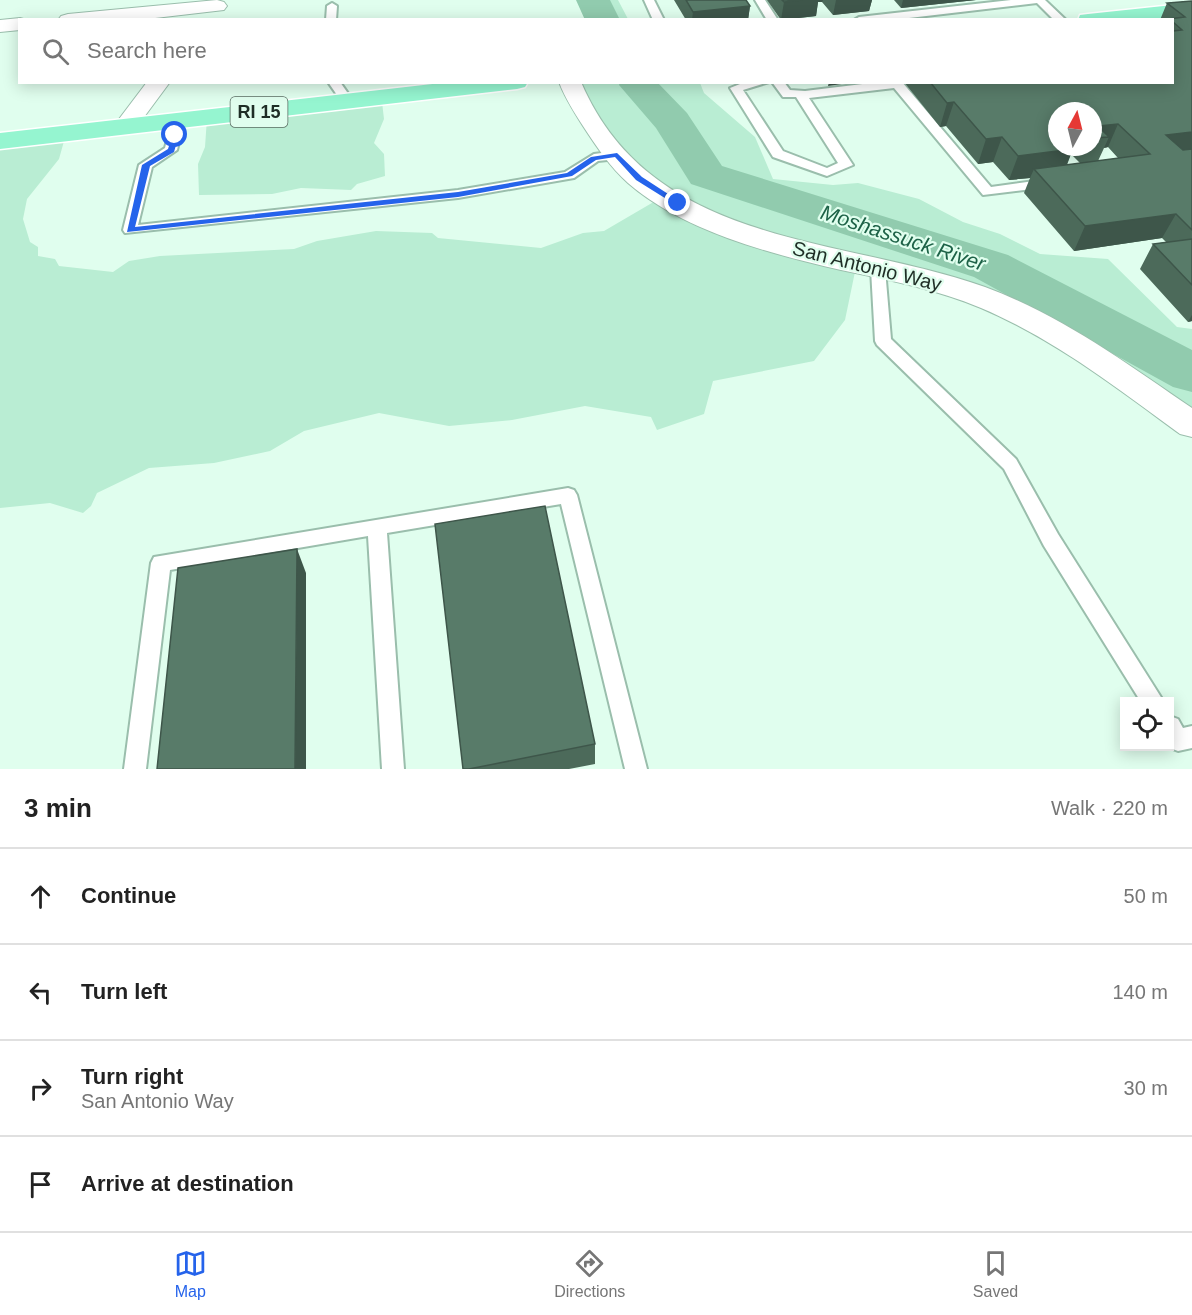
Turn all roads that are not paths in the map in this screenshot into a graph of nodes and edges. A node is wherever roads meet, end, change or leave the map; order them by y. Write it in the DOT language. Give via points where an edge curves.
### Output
graph roads {
  1 [pos="649,0"];
  2 [pos="760,0"];
  3 [pos="1039,0"];
  4 [pos="332,6"];
  5 [pos="215,9"];
  6 [pos="1192,9"];
  7 [pos="1132,17"];
  8 [pos="95,18"];
  9 [pos="331,18"];
  10 [pos="658,18"];
  11 [pos="772,18"];
  12 [pos="877,18"];
  13 [pos="1059,18"];
  14 [pos="157,84"];
  15 [pos="335,84"];
  16 [pos="484,84"];
  17 [pos="571,84"];
  18 [pos="755,84"];
  19 [pos="780,84"];
  20 [pos="887,84"];
  21 [pos="896,84"];
  22 [pos="418,88"];
  23 [pos="802,95"];
  24 [pos="348,102"];
  25 [pos="178,121"];
  26 [pos="125,127"];
  27 [pos="0,141"];
  28 [pos="617,155"];
  29 [pos="1059,182"];
  30 [pos="878,269"];
  31 [pos="1192,425"];
  32 [pos="377,527"];
  33 [pos="1151,697"];
  34 [pos="1174,734"];
  35 [pos="1192,737"];
  36 [pos="135,769"];
  37 [pos="393,769"];
  38 [pos="636,769"];
  1 -- 10 [label="lane"];
  2 -- 11 [label="lane"];
  3 -- 12 [label="lane"];
  3 -- 13 [label="lane"];
  4 -- 9 [label="lane"];
  5 -- 8 [label="street"];
  6 -- 7 [label="main road"];
  14 -- 26 [label="street"];
  15 -- 24 [label="lane"];
  16 -- 22 [label="main road, RI 15"];
  17 -- 28 [label="street, San Antonio Way"];
  18 -- 23 [label="lane" via="736,88 778,154 827,172 846,165"];
  19 -- 23 [label="lane" via="787,94"];
  20 -- 23 [label="lane"];
  21 -- 29 [label="lane" via="988,192"];
  22 -- 24 [label="main road, RI 15"];
  24 -- 25 [label="main road, RI 15"];
  25 -- 26 [label="main road, RI 15"];
  25 -- 28 [label="lane" via="171,150 146,165 130,230 458,194 569,175 594,158"];
  26 -- 27 [label="main road, RI 15"];
  28 -- 30 [label="street, San Antonio Way" via="639,179 658,192 723,225 804,252"];
  30 -- 31 [label="street, San Antonio Way" via="960,290 1020,314"];
  30 -- 33 [label="lane" via="883,340 1010,464 1051,540"];
  32 -- 36 [label="lane" via="161,563"];
  32 -- 37 [label="lane"];
  32 -- 38 [label="lane" via="568,495"];
  34 -- 35 [label="lane" via="1178,740"];
}
